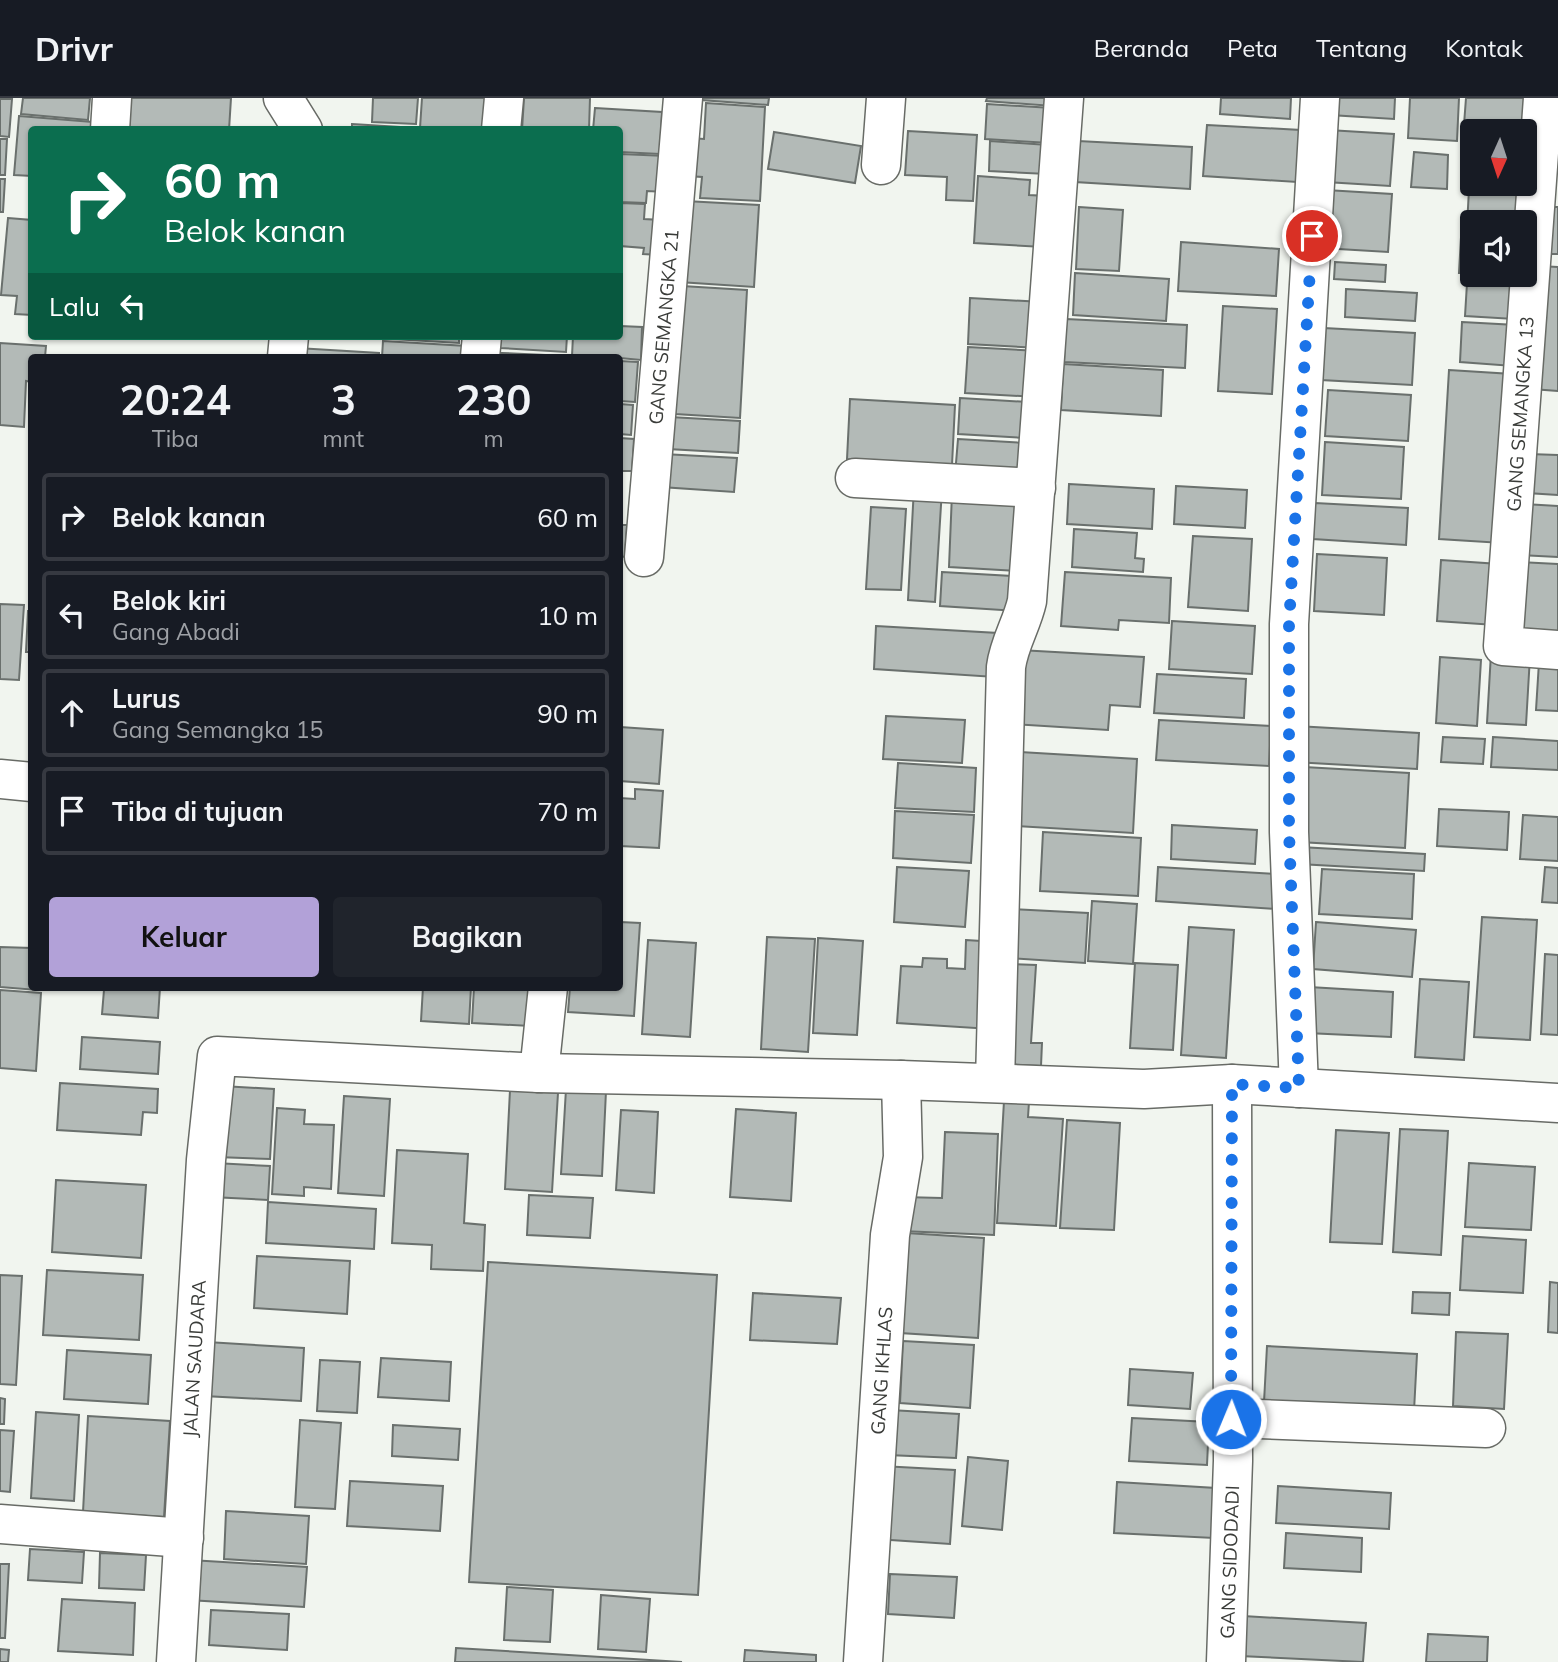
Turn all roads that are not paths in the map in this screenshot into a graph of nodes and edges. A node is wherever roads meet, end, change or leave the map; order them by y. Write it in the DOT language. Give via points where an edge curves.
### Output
graph roads {
  1 [pos="112,98"];
  2 [pos="504,98"];
  3 [pos="683,98"];
  4 [pos="886,98"];
  5 [pos="1064,98"];
  6 [pos="1320,98"];
  7 [pos="1543,98"];
  8 [pos="110,126"];
  9 [pos="501,126"];
  10 [pos="881,165"];
  11 [pos="855,478"];
  12 [pos="1036,488"];
  13 [pos="644,556"];
  14 [pos="1558,650"];
  15 [pos="0,779"];
  16 [pos="28,782"];
  17 [pos="548,991"];
  18 [pos="539,1073"];
  19 [pos="901,1080"];
  20 [pos="995,1082"];
  21 [pos="1232,1084"];
  22 [pos="1299,1088"];
  23 [pos="1558,1103"];
  24 [pos="1231,1419"];
  25 [pos="1486,1428"];
  26 [pos="0,1524"];
  27 [pos="184,1538"];
  28 [pos="176,1662"];
  29 [pos="863,1662"];
  30 [pos="1226,1662"];
  1 -- 8 [label="street"];
  2 -- 9 [label="street"];
  3 -- 13 [label="street, GANG SEMANGKA 21"];
  4 -- 10 [label="street"];
  5 -- 12 [label="street"];
  6 -- 22 [label="street" via="1289,624 1289,832"];
  7 -- 14 [label="street, GANG SEMANGKA 13" via="1503,646"];
  11 -- 12 [label="street"];
  12 -- 20 [label="street" via="1027,601 1006,667"];
  15 -- 16 [label="street"];
  17 -- 18 [label="street"];
  18 -- 19 [label="street"];
  18 -- 27 [label="street, JALAN SAUDARA" via="217,1056 206,1160"];
  19 -- 20 [label="street"];
  19 -- 29 [label="street, GANG IKHLAS" via="903,1157 890,1235"];
  20 -- 21 [label="street" via="1144,1089"];
  21 -- 22 [label="street"];
  21 -- 24 [label="street, GANG SIDODADI"];
  22 -- 23 [label="street"];
  24 -- 25 [label="street"];
  24 -- 30 [label="street, GANG SIDODADI"];
  26 -- 27 [label="street"];
  27 -- 28 [label="street, JALAN SAUDARA"];
}
